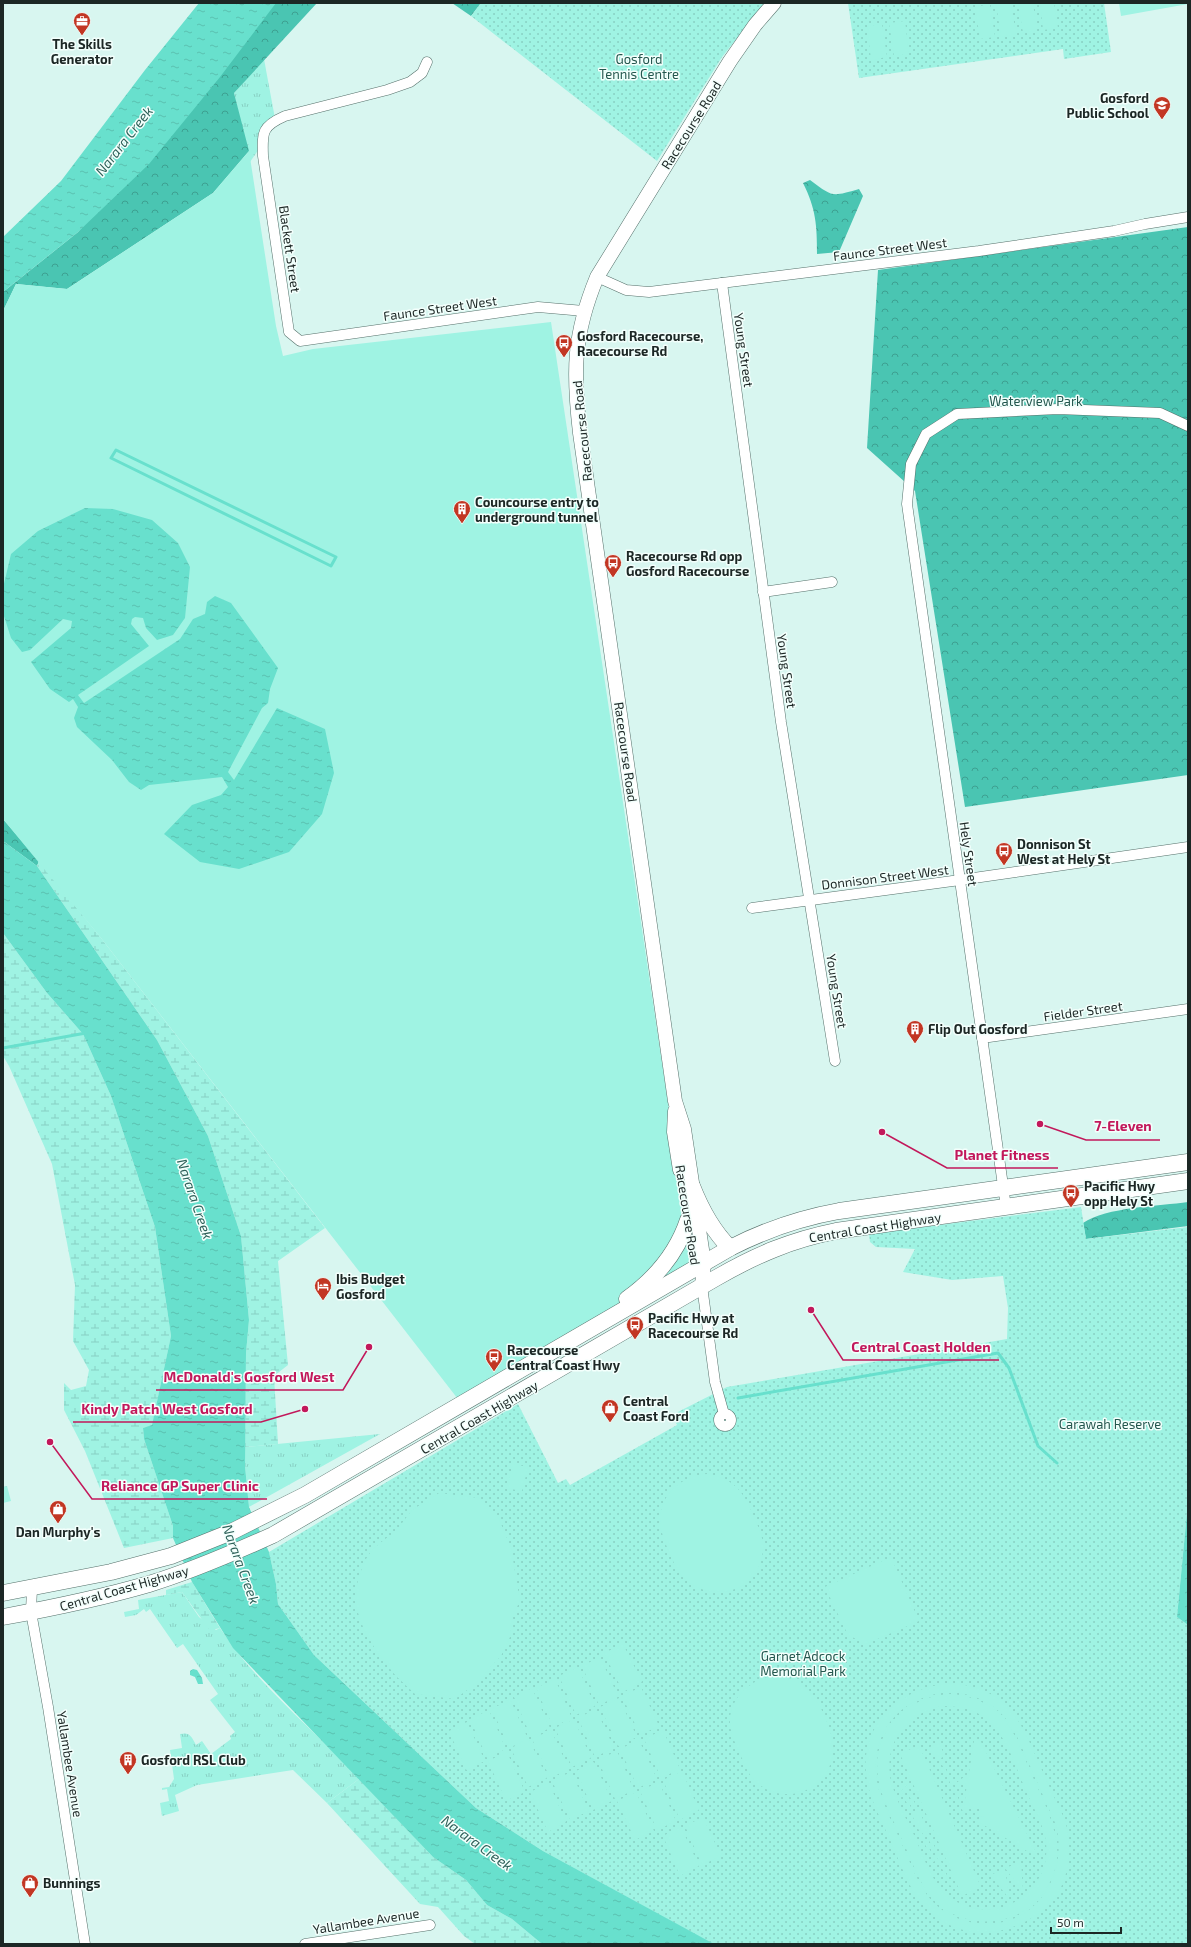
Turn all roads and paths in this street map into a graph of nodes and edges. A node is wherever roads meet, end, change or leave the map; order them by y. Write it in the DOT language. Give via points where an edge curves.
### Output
graph roads {
  1 [pos="774,3"];
  2 [pos="427,62"];
  3 [pos="1188,217"];
  4 [pos="597,277"];
  5 [pos="722,283"];
  6 [pos="584,310"];
  7 [pos="300,341"];
  8 [pos="1188,426"];
  9 [pos="832,582"];
  10 [pos="763,592"];
  11 [pos="1188,847"];
  12 [pos="960,880"];
  13 [pos="808,900"];
  14 [pos="752,908"];
  15 [pos="1188,1010"];
  16 [pos="982,1038"];
  17 [pos="835,1061"];
  18 [pos="675,1101"];
  19 [pos="1188,1162"];
  20 [pos="1188,1181"];
  21 [pos="692,1186"];
  22 [pos="1003,1188"];
  23 [pos="1006,1207"];
  24 [pos="688,1220"];
  25 [pos="730,1248"];
  26 [pos="700,1266"];
  27 [pos="702,1286"];
  28 [pos="550,1353"];
  29 [pos="724,1414"];
  30 [pos="32,1588"];
  31 [pos="3,1593"];
  32 [pos="31,1612"];
  33 [pos="3,1616"];
  34 [pos="430,1924"];
  35 [pos="85,1944"];
  36 [pos="305,1944"];
  1 -- 4 [label="main road, Racecourse Road" via="730,61"];
  2 -- 7 [label="street, Blackett Street" via="422,72 410,82 285,116 264,130 263,156 289,332"];
  3 -- 5 [label="street, Faunce Street West" via="979,251"];
  4 -- 5 [label="street, Faunce Street West" via="634,292"];
  4 -- 6 [label="main road, Racecourse Road"];
  5 -- 10 [label="street, Young Street"];
  6 -- 7 [label="street, Faunce Street West" via="538,308"];
  6 -- 18 [label="main road, Racecourse Road" via="575,360 576,396"];
  8 -- 12 [label="street, Hely Street" via="1160,413 1058,409 957,414 926,434 911,464 907,504"];
  9 -- 10 [label="street"];
  10 -- 13 [label="street, Young Street"];
  11 -- 12 [label="street, Donnison Street West"];
  12 -- 13 [label="street, Donnison Street West"];
  12 -- 16 [label="street, Hely Street"];
  13 -- 14 [label="street, Donnison Street West"];
  13 -- 17 [label="street, Young Street"];
  15 -- 16 [label="street, Fielder Street"];
  16 -- 22 [label="street, Hely Street"];
  18 -- 21 [label="main road, Racecourse Road" via="684,1129"];
  18 -- 24 [label="main road, Racecourse Road" via="674,1132"];
  19 -- 22 [label="highway, Central Coast Highway"];
  20 -- 23 [label="highway, Central Coast Highway"];
  21 -- 25 [label="highway" via="711,1226"];
  21 -- 26 [label="main road, Racecourse Road"];
  22 -- 23 [label="street, Hely Street"];
  22 -- 25 [label="highway, Central Coast Highway" via="810,1217 769,1229"];
  23 -- 27 [label="highway, Central Coast Highway" via="812,1236 759,1255"];
  24 -- 26 [label="main road, Racecourse Road"];
  24 -- 28 [label="highway" via="682,1238 671,1255 640,1290"];
  25 -- 26 [label="highway, Central Coast Highway"];
  26 -- 27 [label="main road, Racecourse Road"];
  26 -- 28 [label="highway, Central Coast Highway"];
  27 -- 29 [label="street" via="714,1382"];
  27 -- 32 [label="highway, Central Coast Highway" via="274,1535 182,1573 115,1593"];
  28 -- 30 [label="highway, Central Coast Highway" via="305,1495 217,1538 170,1556 106,1573"];
  30 -- 31 [label="highway, Central Coast Highway"];
  30 -- 32 [label="street, Yallambee Avenue"];
  32 -- 33 [label="highway, Central Coast Highway"];
  32 -- 35 [label="street, Yallambee Avenue"];
  34 -- 36 [label="street, Yallambee Avenue"];
}
